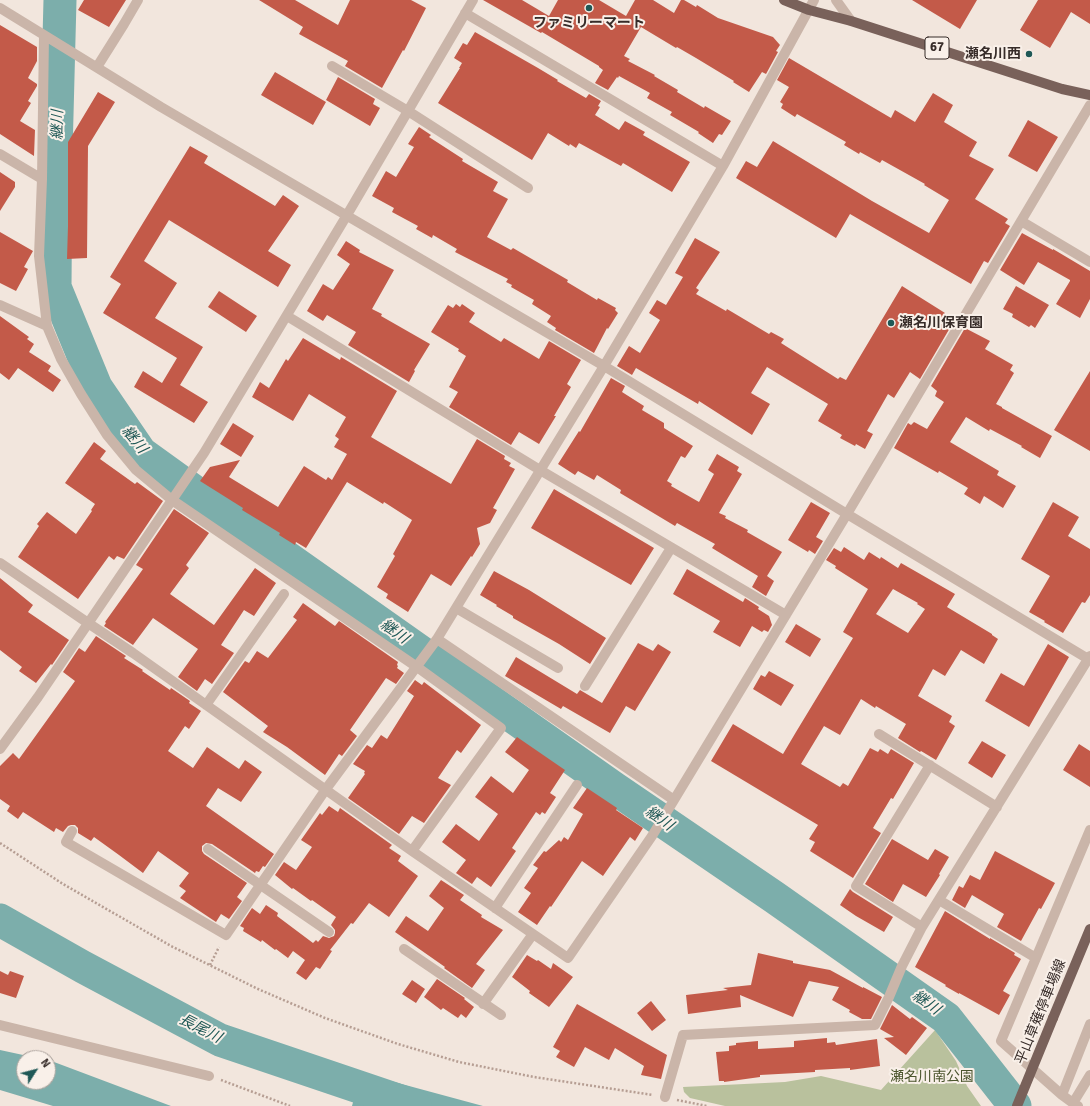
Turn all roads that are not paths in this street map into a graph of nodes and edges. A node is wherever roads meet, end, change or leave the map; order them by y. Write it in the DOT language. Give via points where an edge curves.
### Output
graph roads {
  1 [pos="138,0"];
  2 [pos="473,0"];
  3 [pos="784,0"];
  4 [pos="814,0"];
  5 [pos="836,0"];
  6 [pos="0,8"];
  7 [pos="809,10"];
  8 [pos="465,13"];
  9 [pos="852,21"];
  10 [pos="44,35"];
  11 [pos="332,66"];
  12 [pos="97,67"];
  13 [pos="1090,96"];
  14 [pos="1090,105"];
  15 [pos="408,111"];
  16 [pos="0,154"];
  17 [pos="723,166"];
  18 [pos="42,178"];
  19 [pos="528,188"];
  20 [pos="347,215"];
  21 [pos="1021,221"];
  22 [pos="1090,262"];
  23 [pos="0,306"];
  24 [pos="287,316"];
  25 [pos="47,326"];
  26 [pos="604,366"];
  27 [pos="540,470"];
  28 [pos="172,500"];
  29 [pos="847,514"];
  30 [pos="671,548"];
  31 [pos="0,563"];
  32 [pos="284,594"];
  33 [pos="456,608"];
  34 [pos="786,615"];
  35 [pos="88,623"];
  36 [pos="437,639"];
  37 [pos="1089,658"];
  38 [pos="417,667"];
  39 [pos="558,668"];
  40 [pos="585,686"];
  41 [pos="206,705"];
  42 [pos="878,734"];
  43 [pos="0,749"];
  44 [pos="930,765"];
  45 [pos="577,785"];
  46 [pos="326,790"];
  47 [pos="674,800"];
  48 [pos="997,807"];
  49 [pos="1090,830"];
  50 [pos="72,831"];
  51 [pos="208,849"];
  52 [pos="412,851"];
  53 [pos="261,885"];
  54 [pos="939,900"];
  55 [pos="495,908"];
  56 [pos="922,927"];
  57 [pos="1090,929"];
  58 [pos="329,932"];
  59 [pos="533,934"];
  60 [pos="404,949"];
  61 [pos="1036,958"];
  62 [pos="483,1004"];
  63 [pos="501,1015"];
  64 [pos="1090,1024"];
  65 [pos="0,1025"];
  66 [pos="1090,1075"];
  67 [pos="209,1076"];
  68 [pos="1062,1095"];
  69 [pos="665,1097"];
  70 [pos="1076,1104"];
  71 [pos="1018,1106"];
  1 -- 12 [label="street"];
  2 -- 8 [label="street"];
  3 -- 7 [label="main road, 67"];
  4 -- 7 [label="street"];
  5 -- 9 [label="street"];
  6 -- 10 [label="street"];
  7 -- 9 [label="main road, 67"];
  7 -- 17 [label="street"];
  8 -- 15 [label="street"];
  8 -- 17 [label="street"];
  9 -- 13 [label="main road, 67"];
  10 -- 12 [label="street"];
  10 -- 18 [label="street"];
  11 -- 15 [label="street"];
  12 -- 20 [label="street"];
  14 -- 21 [label="street"];
  15 -- 19 [label="street"];
  15 -- 20 [label="street"];
  16 -- 18 [label="street"];
  17 -- 26 [label="street"];
  18 -- 25 [label="street" via="39,256"];
  20 -- 24 [label="street"];
  20 -- 26 [label="street"];
  21 -- 22 [label="street"];
  21 -- 29 [label="street"];
  23 -- 25 [label="street"];
  24 -- 27 [label="street"];
  24 -- 28 [label="street" via="204,453"];
  25 -- 28 [label="street" via="61,359 107,435 136,470"];
  26 -- 27 [label="street"];
  26 -- 29 [label="street"];
  27 -- 30 [label="street"];
  27 -- 33 [label="street"];
  28 -- 35 [label="street"];
  28 -- 38 [label="street"];
  29 -- 34 [label="street"];
  29 -- 37 [label="street"];
  30 -- 34 [label="street"];
  30 -- 40 [label="street"];
  31 -- 35 [label="street"];
  32 -- 41 [label="street"];
  33 -- 36 [label="street"];
  33 -- 39 [label="street"];
  34 -- 47 [label="street"];
  35 -- 41 [label="street"];
  35 -- 43 [label="street"];
  36 -- 38 [label="street"];
  36 -- 47 [label="street"];
  37 -- 48 [label="street"];
  38 -- 46 [label="street"];
  38 -- 52 [label="street" via="501,728"];
  41 -- 46 [label="street"];
  42 -- 44 [label="street"];
  44 -- 48 [label="street"];
  44 -- 56 [label="street" via="856,886"];
  45 -- 55 [label="street"];
  46 -- 52 [label="street"];
  46 -- 53 [label="street"];
  47 -- 59 [label="street" via="568,958"];
  48 -- 54 [label="street"];
  49 -- 61 [label="street"];
  50 -- 53 [label="street" via="66,842 226,935"];
  51 -- 53 [label="street"];
  52 -- 55 [label="street"];
  53 -- 58 [label="street"];
  54 -- 56 [label="street"];
  54 -- 61 [label="street"];
  55 -- 59 [label="street"];
  56 -- 69 [label="street" via="875,1025 683,1035"];
  57 -- 71 [label="main road, 平山草薙停車場線, bridge"];
  59 -- 62 [label="street"];
  60 -- 62 [label="street"];
  61 -- 68 [label="street" via="1001,1041"];
  62 -- 63 [label="street"];
  64 -- 68 [label="street"];
  65 -- 67 [label="street"];
  66 -- 70 [label="street"];
  68 -- 70 [label="street"];
}
